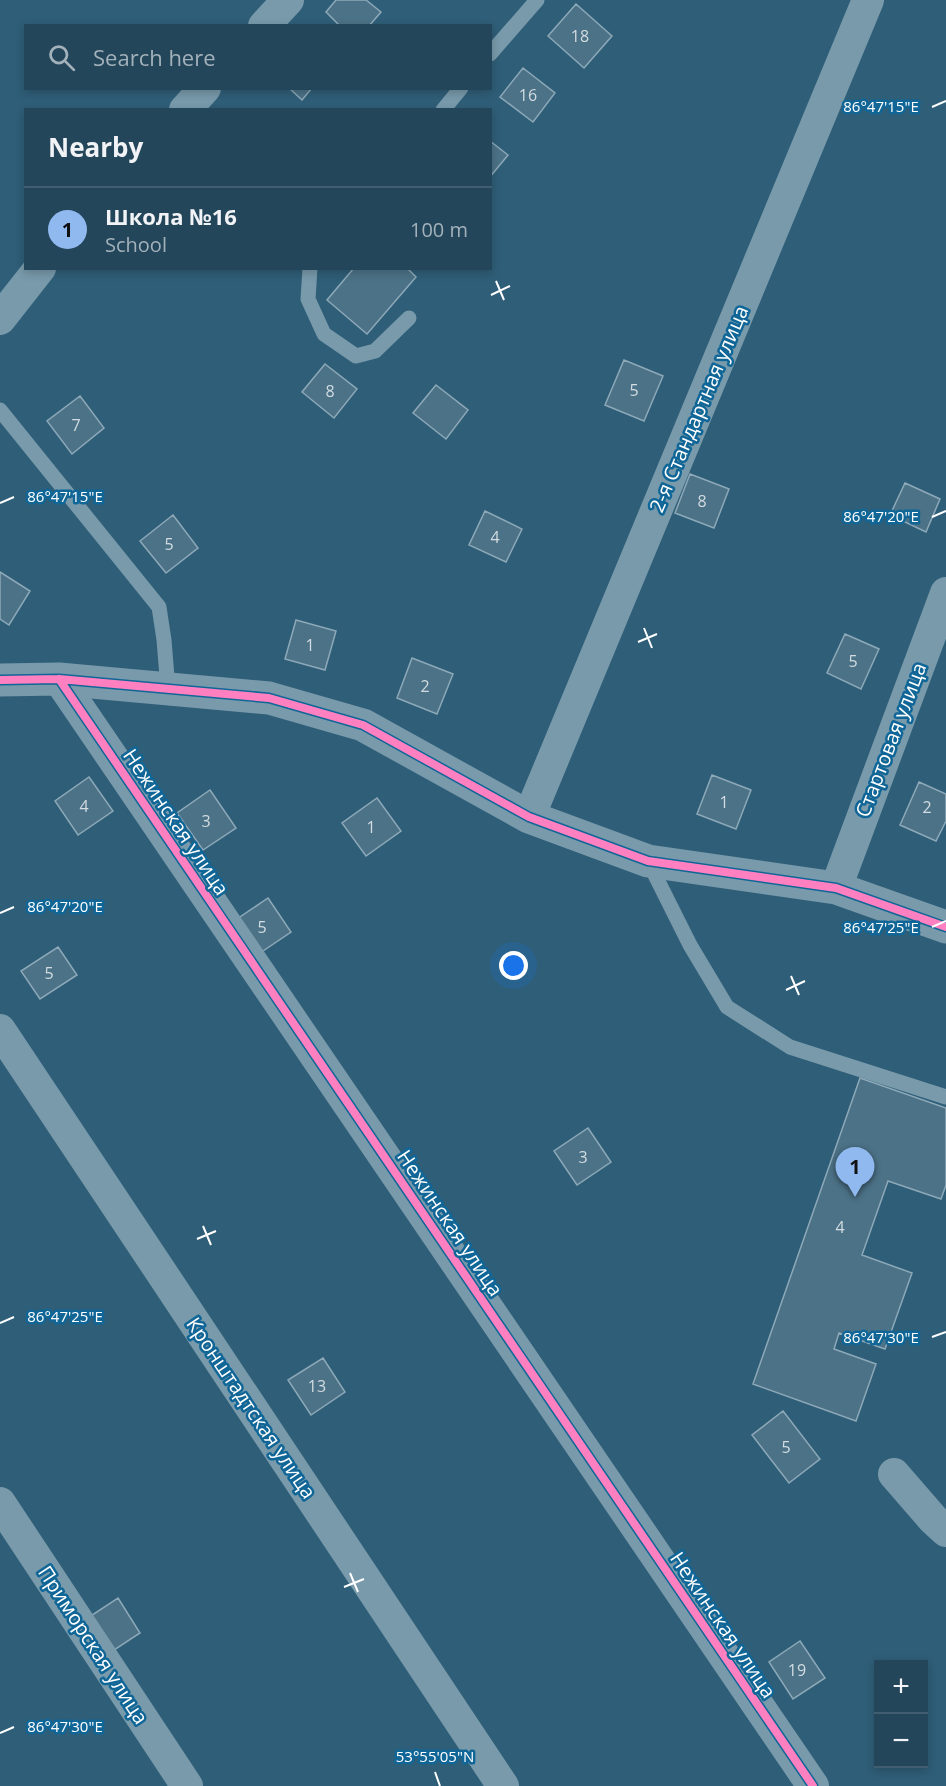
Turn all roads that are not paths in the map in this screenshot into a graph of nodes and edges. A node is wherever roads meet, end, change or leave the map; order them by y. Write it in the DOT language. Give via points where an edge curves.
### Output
graph roads {
  1 [pos="288,0"];
  2 [pos="537,0"];
  3 [pos="868,0"];
  4 [pos="266,24"];
  5 [pos="492,52"];
  6 [pos="203,90"];
  7 [pos="459,90"];
  8 [pos="187,108"];
  9 [pos="445,108"];
  10 [pos="38,270"];
  11 [pos="310,270"];
  12 [pos="409,318"];
  13 [pos="0,319"];
  14 [pos="0,410"];
  15 [pos="946,592"];
  16 [pos="59,679"];
  17 [pos="0,680"];
  18 [pos="168,689"];
  19 [pos="529,817"];
  20 [pos="648,861"];
  21 [pos="836,888"];
  22 [pos="946,927"];
  23 [pos="0,1030"];
  24 [pos="946,1097"];
  25 [pos="894,1474"];
  26 [pos="0,1503"];
  27 [pos="946,1531"];
  28 [pos="187,1786"];
  29 [pos="503,1786"];
  30 [pos="813,1786"];
  1 -- 4 [label="street"];
  2 -- 5 [label="lane"];
  3 -- 19 [label="street, 2-я Стандартная улица"];
  6 -- 8 [label="street"];
  7 -- 9 [label="lane"];
  10 -- 13 [label="street"];
  11 -- 12 [label="lane" via="308,299 324,334 356,356 375,351"];
  14 -- 18 [label="lane" via="159,607"];
  15 -- 21 [label="street, Стартовая улица"];
  16 -- 17 [label="street"];
  16 -- 18 [label="street"];
  16 -- 30 [label="street, Нежинская улица"];
  18 -- 19 [label="street" via="269,698 363,725"];
  19 -- 20 [label="street"];
  20 -- 21 [label="street"];
  20 -- 24 [label="lane" via="690,945 727,1007 790,1047"];
  21 -- 22 [label="street"];
  23 -- 29 [label="street, Кронштадтская улица"];
  25 -- 27 [label="street"];
  26 -- 28 [label="street, Приморская улица"];
}
